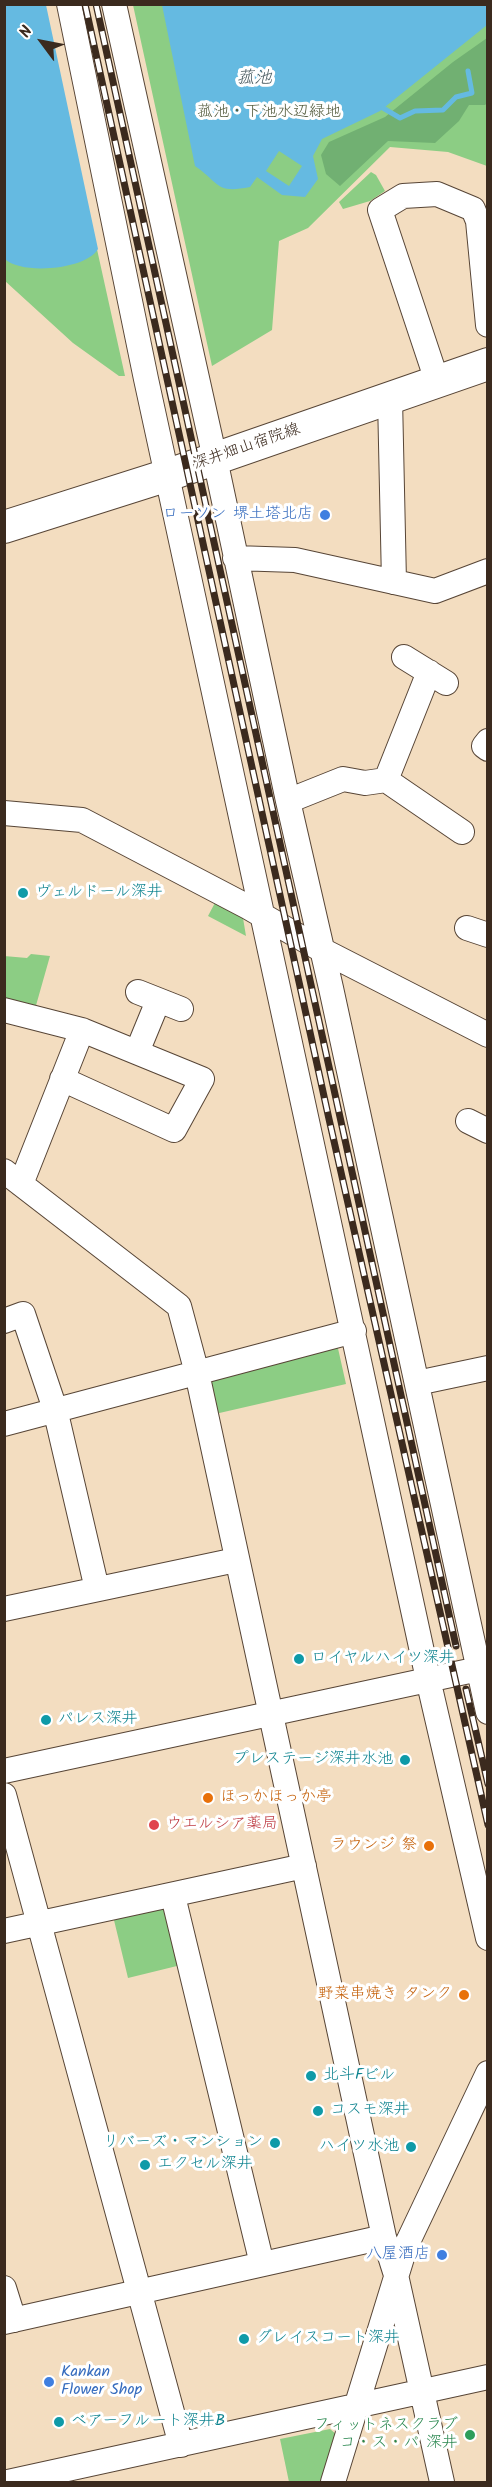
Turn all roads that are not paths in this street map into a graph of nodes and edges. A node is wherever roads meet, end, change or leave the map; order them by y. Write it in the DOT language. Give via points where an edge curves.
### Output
graph roads {
  1 [pos="69,4"];
  2 [pos="114,4"];
  3 [pos="488,325"];
  4 [pos="488,364"];
  5 [pos="437,381"];
  6 [pos="390,398"];
  7 [pos="215,459"];
  8 [pos="168,475"];
  9 [pos="4,527"];
  10 [pos="235,558"];
  11 [pos="488,571"];
  12 [pos="394,582"];
  13 [pos="404,657"];
  14 [pos="488,741"];
  15 [pos="488,749"];
  16 [pos="386,780"];
  17 [pos="288,801"];
  18 [pos="4,813"];
  19 [pos="462,832"];
  20 [pos="262,915"];
  21 [pos="322,950"];
  22 [pos="181,1009"];
  23 [pos="4,1010"];
  24 [pos="82,1030"];
  25 [pos="488,1035"];
  26 [pos="137,1053"];
  27 [pos="62,1079"];
  28 [pos="13,1178"];
  29 [pos="4,1320"];
  30 [pos="354,1331"];
  31 [pos="488,1368"];
  32 [pos="197,1372"];
  33 [pos="417,1383"];
  34 [pos="55,1409"];
  35 [pos="4,1424"];
  36 [pos="236,1560"];
  37 [pos="97,1589"];
  38 [pos="4,1609"];
  39 [pos="483,1668"];
  40 [pos="428,1679"];
  41 [pos="488,1712"];
  42 [pos="270,1713"];
  43 [pos="4,1771"];
  44 [pos="4,1795"];
  45 [pos="304,1866"];
  46 [pos="173,1896"];
  47 [pos="39,1923"];
  48 [pos="4,1932"];
  49 [pos="488,1938"];
  50 [pos="488,2073"];
  51 [pos="384,2237"];
  52 [pos="262,2264"];
  53 [pos="396,2275"];
  54 [pos="4,2288"];
  55 [pos="140,2291"];
  56 [pos="9,2321"];
  57 [pos="488,2377"];
  58 [pos="423,2392"];
  59 [pos="355,2408"];
  60 [pos="181,2445"];
  61 [pos="105,2472"];
  62 [pos="8,2482"];
  63 [pos="333,2482"];
  64 [pos="442,2482"];
  1 -- 8 [label="street"];
  2 -- 7 [label="street"];
  3 -- 5 [label="street" via="478,221 473,209 437,194 403,196 380,210"];
  4 -- 5 [label="main road, 深井畑山宿院線"];
  5 -- 6 [label="main road, 深井畑山宿院線"];
  6 -- 7 [label="main road, 深井畑山宿院線"];
  6 -- 12 [label="street"];
  7 -- 8 [label="main road, 深井畑山宿院線"];
  7 -- 10 [label="street"];
  8 -- 9 [label="main road, 深井畑山宿院線"];
  8 -- 20 [label="street"];
  10 -- 12 [label="street" via="295,560"];
  10 -- 17 [label="street"];
  11 -- 12 [label="street" via="435,591"];
  13 -- 16 [label="street" via="438,677"];
  14 -- 15 [label="street" via="484,746"];
  16 -- 17 [label="street" via="365,783 343,779"];
  16 -- 19 [label="street"];
  17 -- 21 [label="street"];
  18 -- 20 [label="street" via="82,820"];
  20 -- 21 [label="street"];
  20 -- 30 [label="street"];
  21 -- 25 [label="street"];
  21 -- 33 [label="street"];
  22 -- 26 [label="street" via="148,997"];
  23 -- 24 [label="street"];
  24 -- 26 [label="street"];
  24 -- 27 [label="street"];
  26 -- 27 [label="street" via="202,1079 174,1130"];
  27 -- 28 [label="street"];
  28 -- 32 [label="street" via="179,1306"];
  29 -- 34 [label="street" via="24,1314"];
  30 -- 32 [label="street"];
  30 -- 40 [label="street"];
  31 -- 33 [label="street"];
  32 -- 34 [label="street"];
  32 -- 36 [label="street"];
  33 -- 39 [label="street"];
  34 -- 35 [label="street"];
  34 -- 37 [label="street"];
  36 -- 37 [label="street"];
  36 -- 42 [label="street"];
  37 -- 38 [label="street"];
  39 -- 40 [label="street"];
  39 -- 41 [label="street"];
  40 -- 42 [label="street"];
  40 -- 49 [label="street"];
  42 -- 43 [label="street"];
  42 -- 45 [label="street"];
  44 -- 47 [label="street"];
  45 -- 46 [label="street"];
  45 -- 51 [label="street"];
  46 -- 47 [label="street"];
  46 -- 52 [label="street"];
  47 -- 48 [label="street"];
  47 -- 55 [label="street"];
  50 -- 53 [label="street" via="405,2248"];
  51 -- 52 [label="street"];
  51 -- 53 [label="street"];
  52 -- 55 [label="street"];
  53 -- 58 [label="street"];
  53 -- 59 [label="street"];
  54 -- 56 [label="street"];
  55 -- 56 [label="street"];
  55 -- 60 [label="street"];
  57 -- 58 [label="street"];
  58 -- 59 [label="street"];
  58 -- 64 [label="street"];
  59 -- 60 [label="street"];
  59 -- 63 [label="street"];
  60 -- 61 [label="street"];
  61 -- 62 [label="street"];
}
